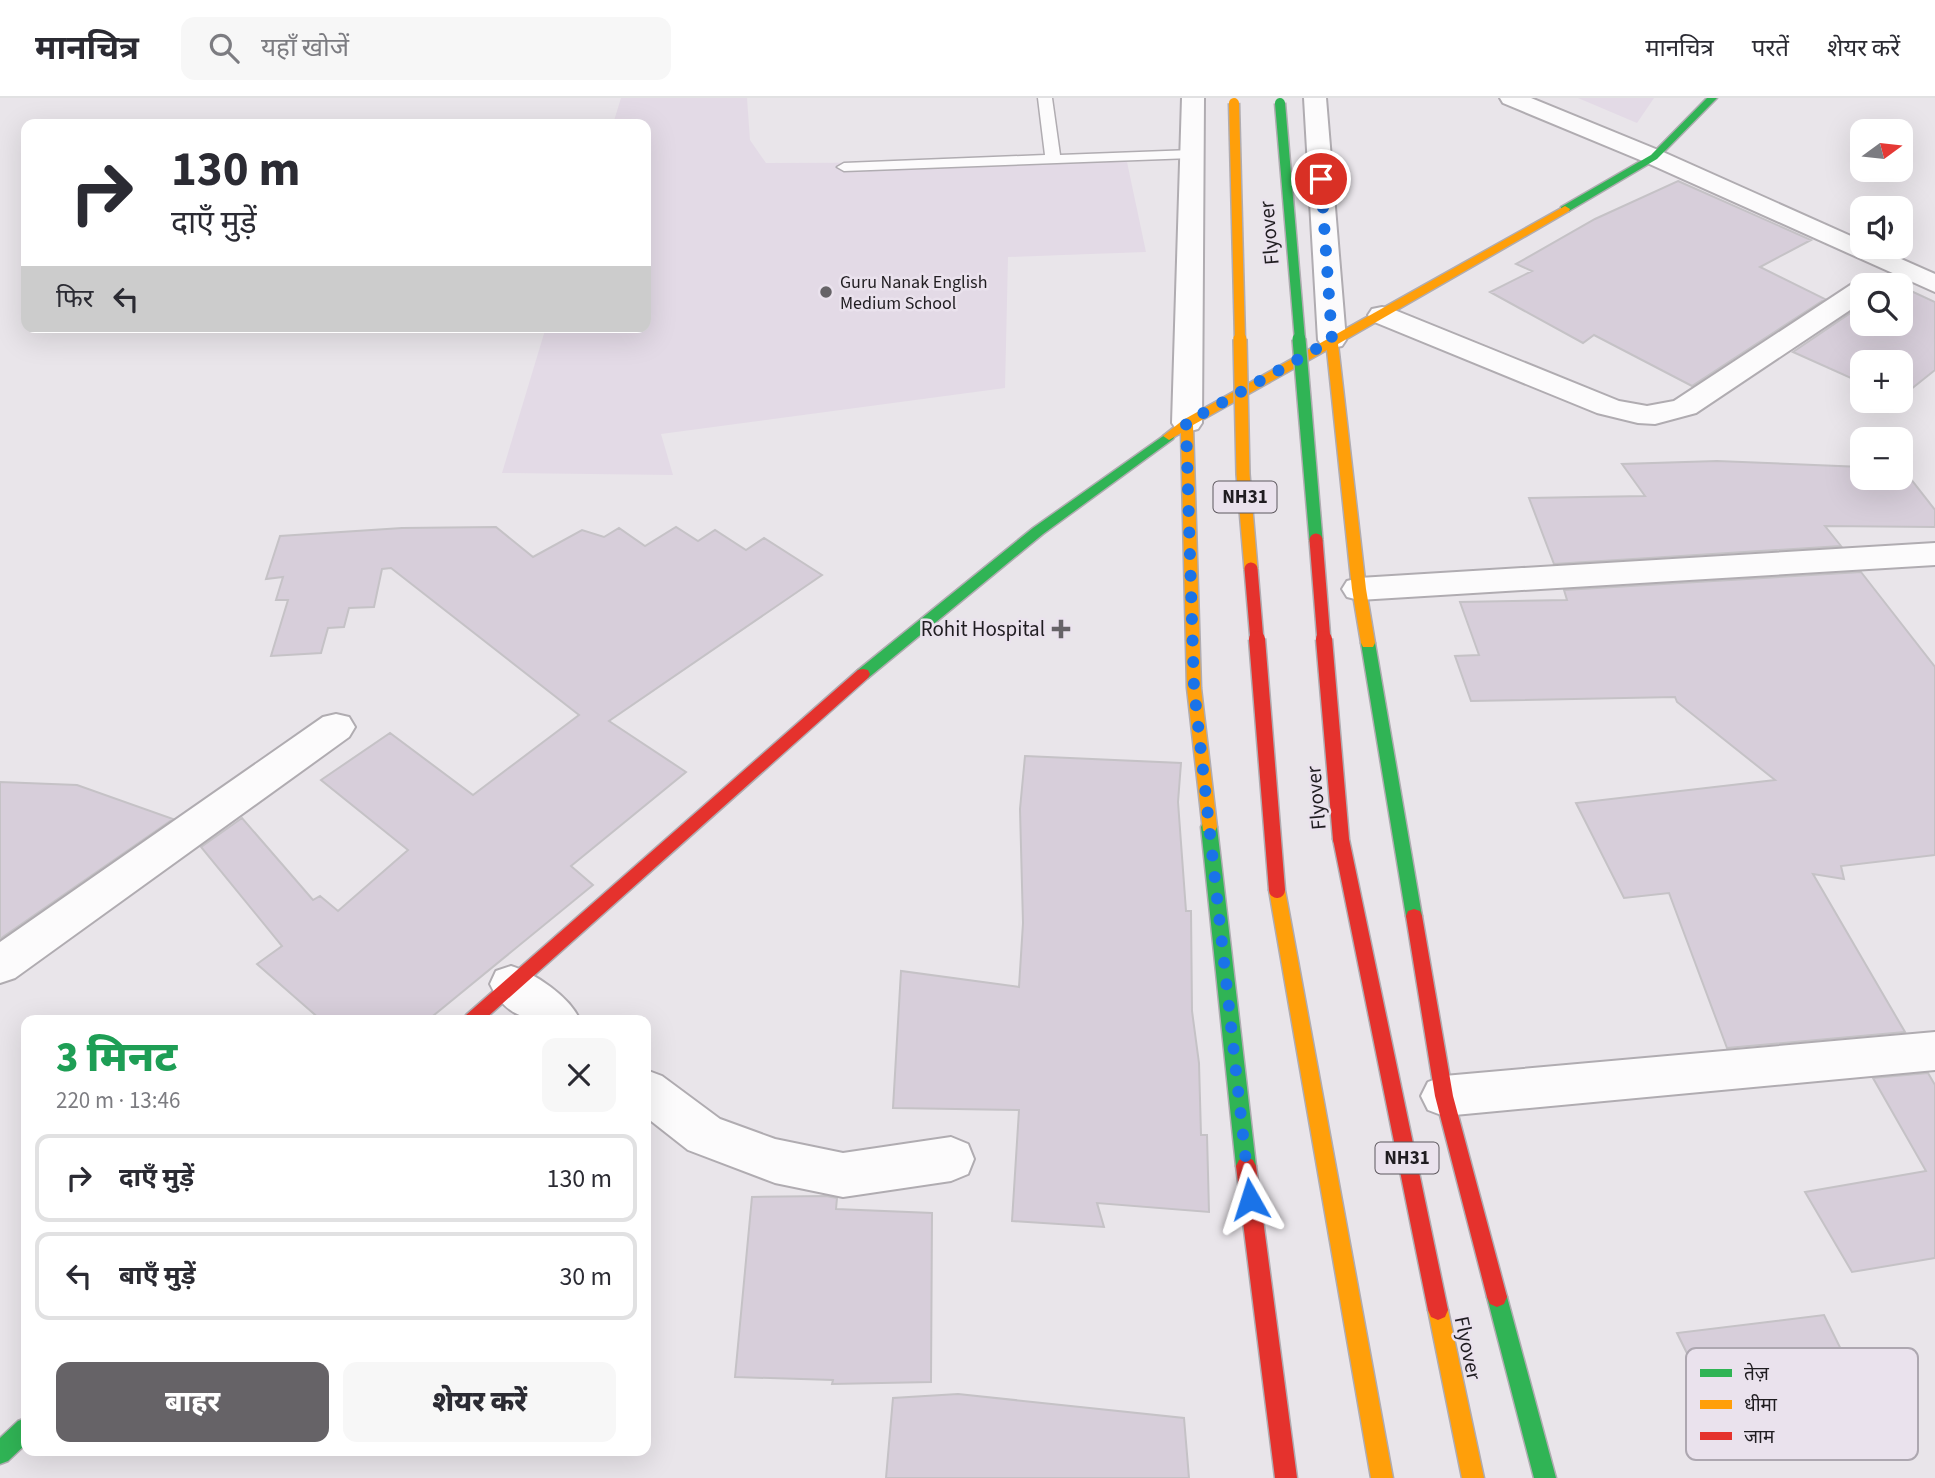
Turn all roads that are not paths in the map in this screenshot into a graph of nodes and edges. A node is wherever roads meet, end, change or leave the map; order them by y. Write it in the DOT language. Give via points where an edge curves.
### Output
graph roads {
  1 [pos="1045,98"];
  2 [pos="1193,98"];
  3 [pos="1315,98"];
  4 [pos="1511,98"];
  5 [pos="1713,98"];
  6 [pos="1234,101"];
  7 [pos="1280,101"];
  8 [pos="1192,154"];
  9 [pos="1654,157"];
  10 [pos="1053,159"];
  11 [pos="844,167"];
  12 [pos="1899,267"];
  13 [pos="1889,273"];
  14 [pos="1935,284"];
  15 [pos="1850,298"];
  16 [pos="1382,315"];
  17 [pos="1332,340"];
  18 [pos="1186,423"];
  19 [pos="1935,554"];
  20 [pos="1359,589"];
  21 [pos="336,727"];
  22 [pos="0,965"];
  23 [pos="511,985"];
  24 [pos="478,1015"];
  25 [pos="551,1015"];
  26 [pos="1935,1051"];
  27 [pos="651,1094"];
  28 [pos="1444,1096"];
  29 [pos="951,1159"];
  30 [pos="21,1434"];
  31 [pos="0,1453"];
  32 [pos="1286,1478"];
  33 [pos="1382,1478"];
  34 [pos="1473,1478"];
  35 [pos="1545,1478"];
  1 -- 10 [label="lane"];
  2 -- 8 [label="street"];
  3 -- 17 [label="street"];
  4 -- 9 [label="street"];
  5 -- 9 [label="main road"];
  6 -- 33 [label="main road, Flyover / NH31, bridge" via="1243,474 1278,890"];
  7 -- 34 [label="main road, Flyover / NH31, bridge" via="1340,839"];
  8 -- 10 [label="lane"];
  8 -- 18 [label="street"];
  9 -- 12 [label="street"];
  9 -- 16 [label="main road"];
  10 -- 11 [label="lane"];
  12 -- 13 [label="street"];
  12 -- 14 [label="street"];
  15 -- 16 [label="street" via="1685,407 1664,415 1640,416"];
  16 -- 17 [label="main road"];
  17 -- 18 [label="main road"];
  17 -- 20 [label="main road"];
  18 -- 23 [label="main road" via="1038,531 862,675"];
  18 -- 32 [label="main road" via="1194,688 1256,1253"];
  19 -- 20 [label="street"];
  20 -- 28 [label="main road"];
  21 -- 22 [label="street"];
  23 -- 24 [label="main road"];
  23 -- 25 [label="street"];
  26 -- 28 [label="street"];
  27 -- 29 [label="street" via="704,1135 775,1161 842,1175"];
  28 -- 35 [label="main road"];
  30 -- 31 [label="main road"];
}
